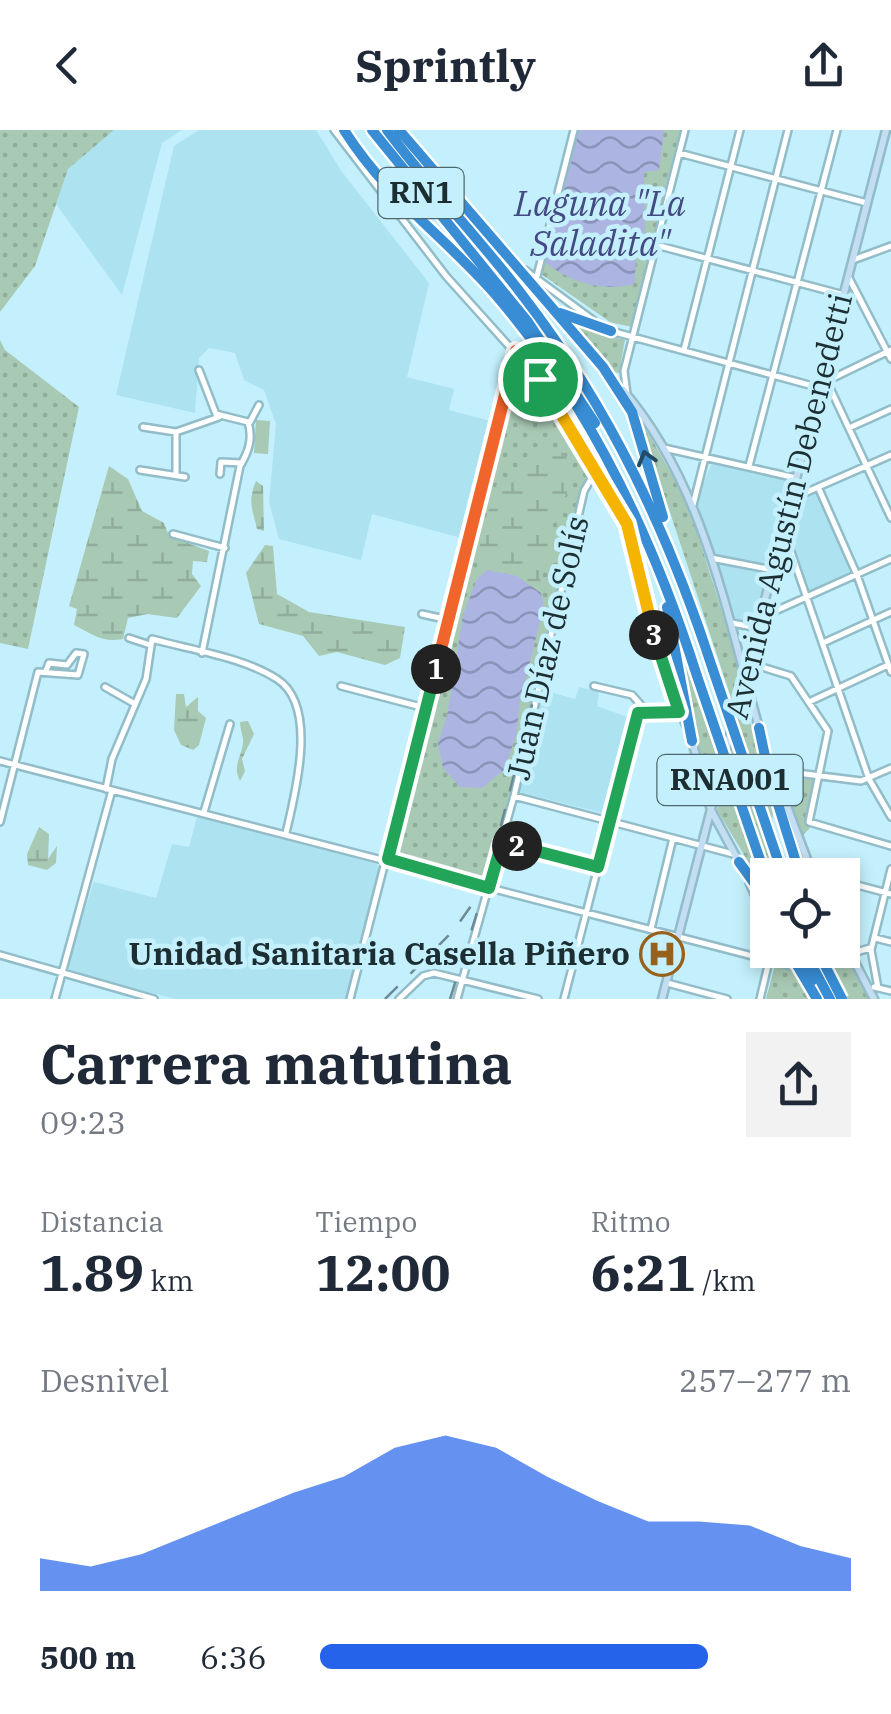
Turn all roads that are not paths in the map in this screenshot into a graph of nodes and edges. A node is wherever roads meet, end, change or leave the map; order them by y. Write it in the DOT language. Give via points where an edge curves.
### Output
graph roads {
  1 [pos="334,130"];
  2 [pos="344,130"];
  3 [pos="372,130"];
  4 [pos="387,130"];
  5 [pos="402,130"];
  6 [pos="574,130"];
  7 [pos="685,130"];
  8 [pos="740,130"];
  9 [pos="788,130"];
  10 [pos="837,130"];
  11 [pos="886,130"];
  12 [pos="887,143"];
  13 [pos="679,153"];
  14 [pos="730,166"];
  15 [pos="775,178"];
  16 [pos="821,191"];
  17 [pos="389,197"];
  18 [pos="867,203"];
  19 [pos="656,245"];
  20 [pos="891,246"];
  21 [pos="707,258"];
  22 [pos="853,260"];
  23 [pos="752,270"];
  24 [pos="848,278"];
  25 [pos="536,280"];
  26 [pos="797,283"];
  27 [pos="844,296"];
  28 [pos="553,309"];
  29 [pos="611,331"];
  30 [pos="633,336"];
  31 [pos="684,350"];
  32 [pos="889,350"];
  33 [pos="516,351"];
  34 [pos="891,359"];
  35 [pos="728,362"];
  36 [pos="602,367"];
  37 [pos="200,370"];
  38 [pos="774,375"];
  39 [pos="821,383"];
  40 [pos="627,395"];
  41 [pos="259,405"];
  42 [pos="891,409"];
  43 [pos="219,417"];
  44 [pos="250,422"];
  45 [pos="143,427"];
  46 [pos="849,428"];
  47 [pos="176,432"];
  48 [pos="664,448"];
  49 [pos="705,454"];
  50 [pos="891,455"];
  51 [pos="242,463"];
  52 [pos="749,466"];
  53 [pos="867,466"];
  54 [pos="140,470"];
  55 [pos="595,472"];
  56 [pos="176,473"];
  57 [pos="220,474"];
  58 [pos="185,477"];
  59 [pos="796,478"];
  60 [pos="819,489"];
  61 [pos="791,499"];
  62 [pos="692,505"];
  63 [pos="891,518"];
  64 [pos="173,534"];
  65 [pos="781,538"];
  66 [pos="225,548"];
  67 [pos="672,552"];
  68 [pos="654,558"];
  69 [pos="711,558"];
  70 [pos="891,559"];
  71 [pos="773,570"];
  72 [pos="857,576"];
  73 [pos="807,599"];
  74 [pos="891,612"];
  75 [pos="422,614"];
  76 [pos="761,617"];
  77 [pos="449,620"];
  78 [pos="873,620"];
  79 [pos="731,622"];
  80 [pos="758,628"];
  81 [pos="129,638"];
  82 [pos="823,644"];
  83 [pos="150,645"];
  84 [pos="202,653"];
  85 [pos="748,663"];
  86 [pos="890,667"];
  87 [pos="46,671"];
  88 [pos="704,673"];
  89 [pos="745,678"];
  90 [pos="341,686"];
  91 [pos="594,686"];
  92 [pos="105,687"];
  93 [pos="838,688"];
  94 [pos="809,702"];
  95 [pos="135,704"];
  96 [pos="425,708"];
  97 [pos="679,712"];
  98 [pos="638,713"];
  99 [pos="230,724"];
  100 [pos="760,728"];
  101 [pos="692,741"];
  102 [pos="0,761"];
  103 [pos="13,764"];
  104 [pos="891,768"];
  105 [pos="772,770"];
  106 [pos="818,777"];
  107 [pos="870,778"];
  108 [pos="109,790"];
  109 [pos="514,796"];
  110 [pos="711,810"];
  111 [pos="204,812"];
  112 [pos="891,817"];
  113 [pos="610,821"];
  114 [pos="0,822"];
  115 [pos="286,833"];
  116 [pos="673,838"];
  117 [pos="502,842"];
  118 [pos="701,846"];
  119 [pos="891,846"];
  120 [pos="736,858"];
  121 [pos="760,858"];
  122 [pos="764,858"];
  123 [pos="776,858"];
  124 [pos="794,858"];
  125 [pos="807,858"];
  126 [pos="388,859"];
  127 [pos="598,867"];
  128 [pos="891,869"];
  129 [pos="750,877"];
  130 [pos="860,886"];
  131 [pos="750,887"];
  132 [pos="489,888"];
  133 [pos="888,893"];
  134 [pos="586,913"];
  135 [pos="651,929"];
  136 [pos="678,936"];
  137 [pos="873,942"];
  138 [pos="891,942"];
  139 [pos="860,949"];
  140 [pos="0,955"];
  141 [pos="750,956"];
  142 [pos="770,968"];
  143 [pos="797,968"];
  144 [pos="809,968"];
  145 [pos="827,968"];
  146 [pos="834,968"];
  147 [pos="857,968"];
  148 [pos="62,974"];
  149 [pos="463,979"];
  150 [pos="666,983"];
  151 [pos="868,988"];
  152 [pos="878,988"];
  153 [pos="891,991"];
  154 [pos="55,999"];
  155 [pos="154,999"];
  156 [pos="350,999"];
  157 [pos="399,999"];
  158 [pos="457,999"];
  159 [pos="538,999"];
  160 [pos="564,999"];
  161 [pos="662,999"];
  162 [pos="727,999"];
  163 [pos="760,999"];
  164 [pos="823,999"];
  165 [pos="844,999"];
  166 [pos="874,999"];
  1 -- 17 [label="street"];
  2 -- 17 [label="highway"];
  3 -- 88 [label="highway, RN1" via="528,322 584,405 642,513"];
  4 -- 67 [label="highway, RN1" via="570,361 624,451"];
  5 -- 25 [label="street"];
  5 -- 28 [label="highway, RNA001"];
  6 -- 25 [label="street"];
  7 -- 13 [label="street"];
  8 -- 14 [label="street"];
  9 -- 15 [label="street"];
  10 -- 16 [label="street"];
  11 -- 12 [label="main road, Avenida Agustín Debenedetti"];
  12 -- 18 [label="main road, Avenida Agustín Debenedetti"];
  13 -- 14 [label="street"];
  13 -- 19 [label="street"];
  14 -- 15 [label="street"];
  14 -- 21 [label="street"];
  15 -- 16 [label="street"];
  15 -- 23 [label="street"];
  16 -- 18 [label="street"];
  16 -- 26 [label="street"];
  17 -- 33 [label="street" via="446,276"];
  17 -- 68 [label="highway, RNA001" via="476,273 532,341 591,430"];
  18 -- 22 [label="main road, Avenida Agustín Debenedetti"];
  19 -- 21 [label="street"];
  19 -- 30 [label="street"];
  20 -- 22 [label="street"];
  21 -- 23 [label="street"];
  21 -- 31 [label="street"];
  22 -- 24 [label="main road, Avenida Agustín Debenedetti"];
  23 -- 26 [label="street"];
  23 -- 35 [label="street"];
  24 -- 27 [label="main road, Avenida Agustín Debenedetti"];
  24 -- 32 [label="street"];
  25 -- 29 [label="street"];
  26 -- 27 [label="street"];
  26 -- 38 [label="street"];
  27 -- 39 [label="main road, Avenida Agustín Debenedetti"];
  28 -- 29 [label="highway"];
  28 -- 36 [label="highway, RNA001"];
  29 -- 30 [label="street"];
  30 -- 31 [label="street"];
  30 -- 40 [label="street" via="623,375"];
  31 -- 35 [label="street"];
  32 -- 34 [label="street"];
  32 -- 39 [label="street"];
  33 -- 55 [label="street"];
  33 -- 77 [label="street"];
  35 -- 38 [label="street"];
  35 -- 49 [label="street"];
  36 -- 40 [label="main road, RNA001"];
  67 -- 36 [label="highway, one-way" via="632,412"];
  37 -- 43 [label="street"];
  38 -- 39 [label="street"];
  38 -- 52 [label="street"];
  39 -- 46 [label="street"];
  39 -- 59 [label="main road, Avenida Agustín Debenedetti"];
  40 -- 48 [label="main road, RNA001"];
  41 -- 44 [label="street"];
  42 -- 46 [label="street"];
  43 -- 44 [label="street"];
  43 -- 47 [label="street"];
  44 -- 51 [label="street" via="250,450"];
  45 -- 47 [label="street"];
  46 -- 53 [label="street"];
  47 -- 56 [label="street"];
  48 -- 49 [label="street"];
  48 -- 62 [label="main road, RNA001"];
  49 -- 52 [label="street"];
  49 -- 62 [label="street"];
  50 -- 53 [label="street"];
  51 -- 57 [label="street" via="221,462"];
  51 -- 66 [label="street"];
  52 -- 59 [label="street"];
  53 -- 60 [label="street"];
  53 -- 63 [label="street"];
  54 -- 56 [label="street"];
  55 -- 97 [label="street" via="634,543"];
  55 -- 109 [label="street, Juan Díaz de Solís" via="584,492"];
  56 -- 58 [label="street"];
  59 -- 61 [label="main road, Avenida Agustín Debenedetti"];
  60 -- 61 [label="street"];
  60 -- 72 [label="street"];
  61 -- 65 [label="main road, Avenida Agustín Debenedetti"];
  62 -- 69 [label="main road, RNA001"];
  64 -- 66 [label="street"];
  65 -- 71 [label="main road, Avenida Agustín Debenedetti"];
  65 -- 73 [label="street"];
  66 -- 84 [label="street"];
  67 -- 88 [label="highway, RN1"];
  68 -- 88 [label="highway, RNA001"];
  68 -- 101 [label="highway"];
  69 -- 71 [label="street"];
  69 -- 79 [label="main road, RNA001"];
  70 -- 72 [label="street"];
  71 -- 76 [label="main road, Avenida Agustín Debenedetti"];
  72 -- 73 [label="street"];
  72 -- 78 [label="street"];
  73 -- 76 [label="street"];
  73 -- 82 [label="street"];
  74 -- 78 [label="street"];
  75 -- 77 [label="street"];
  76 -- 80 [label="main road, Avenida Agustín Debenedetti"];
  77 -- 96 [label="street"];
  78 -- 82 [label="street"];
  78 -- 86 [label="street"];
  79 -- 80 [label="street"];
  79 -- 89 [label="main road, RNA001"];
  80 -- 85 [label="main road, Avenida Agustín Debenedetti"];
  81 -- 83 [label="street"];
  82 -- 93 [label="street"];
  83 -- 84 [label="street" via="152,638"];
  83 -- 95 [label="street"];
  84 -- 115 [label="street" via="276,678 298,713 302,767"];
  85 -- 89 [label="main road, Avenida Agustín Debenedetti"];
  85 -- 94 [label="street" via="788,675"];
  86 -- 93 [label="street"];
  87 -- 87 [label="street" via="78,675 84,654 76,653 67,665 49,663"];
  87 -- 103 [label="street" via="38,672"];
  88 -- 121 [label="highway, RNA001, bridge"];
  88 -- 122 [label="highway, RN1, bridge"];
  88 -- 123 [label="highway, RN1, bridge"];
  89 -- 100 [label="main road, RNA001"];
  89 -- 110 [label="main road, Avenida Agustín Debenedetti"];
  90 -- 96 [label="street"];
  91 -- 98 [label="street" via="636,697"];
  92 -- 95 [label="street"];
  93 -- 94 [label="street"];
  93 -- 107 [label="street"];
  94 -- 106 [label="street" via="829,734"];
  95 -- 108 [label="street" via="112,759"];
  96 -- 126 [label="street"];
  97 -- 98 [label="street"];
  97 -- 101 [label="street"];
  98 -- 113 [label="street"];
  99 -- 111 [label="street"];
  100 -- 105 [label="main road, RNA001"];
  100 -- 124 [label="highway"];
  101 -- 110 [label="main road"];
  102 -- 103 [label="street"];
  103 -- 108 [label="street"];
  103 -- 114 [label="street"];
  104 -- 107 [label="street"];
  105 -- 106 [label="street"];
  105 -- 125 [label="main road, RNA001"];
  106 -- 107 [label="street"];
  106 -- 119 [label="street" via="808,820"];
  107 -- 112 [label="street"];
  108 -- 111 [label="street"];
  108 -- 148 [label="street"];
  109 -- 113 [label="street"];
  109 -- 117 [label="street, Juan Díaz de Solís"];
  110 -- 118 [label="main road, Avenida Agustín Debenedetti"];
  110 -- 120 [label="main road"];
  111 -- 115 [label="street"];
  113 -- 116 [label="street"];
  113 -- 127 [label="street"];
  115 -- 126 [label="street"];
  116 -- 118 [label="street"];
  116 -- 135 [label="street"];
  117 -- 127 [label="street"];
  117 -- 132 [label="street, Juan Díaz de Solís"];
  118 -- 120 [label="street"];
  118 -- 136 [label="main road, Avenida Agustín Debenedetti"];
  120 -- 129 [label="highway"];
  120 -- 131 [label="street"];
  126 -- 132 [label="street"];
  126 -- 156 [label="street"];
  127 -- 134 [label="street"];
  128 -- 133 [label="street"];
  130 -- 133 [label="street"];
  132 -- 134 [label="street"];
  132 -- 149 [label="street, Juan Díaz de Solís"];
  133 -- 137 [label="street"];
  134 -- 135 [label="street"];
  134 -- 160 [label="street"];
  135 -- 136 [label="street"];
  136 -- 141 [label="street"];
  136 -- 150 [label="main road, Avenida Agustín Debenedetti"];
  137 -- 138 [label="street"];
  137 -- 139 [label="street"];
  137 -- 152 [label="street"];
  140 -- 148 [label="street"];
  142 -- 163 [label="street"];
  143 -- 164 [label="highway, bridge"];
  144 -- 164 [label="highway, bridge"];
  145 -- 165 [label="highway, bridge"];
  146 -- 165 [label="highway, bridge"];
  147 -- 151 [label="main road"];
  148 -- 154 [label="street"];
  148 -- 155 [label="street"];
  149 -- 157 [label="street" via="426,974"];
  149 -- 158 [label="street, Juan Díaz de Solís"];
  149 -- 159 [label="street"];
  150 -- 161 [label="main road, Avenida Agustín Debenedetti"];
  150 -- 162 [label="street"];
  151 -- 152 [label="street"];
  151 -- 166 [label="main road"];
  152 -- 153 [label="street"];
}
